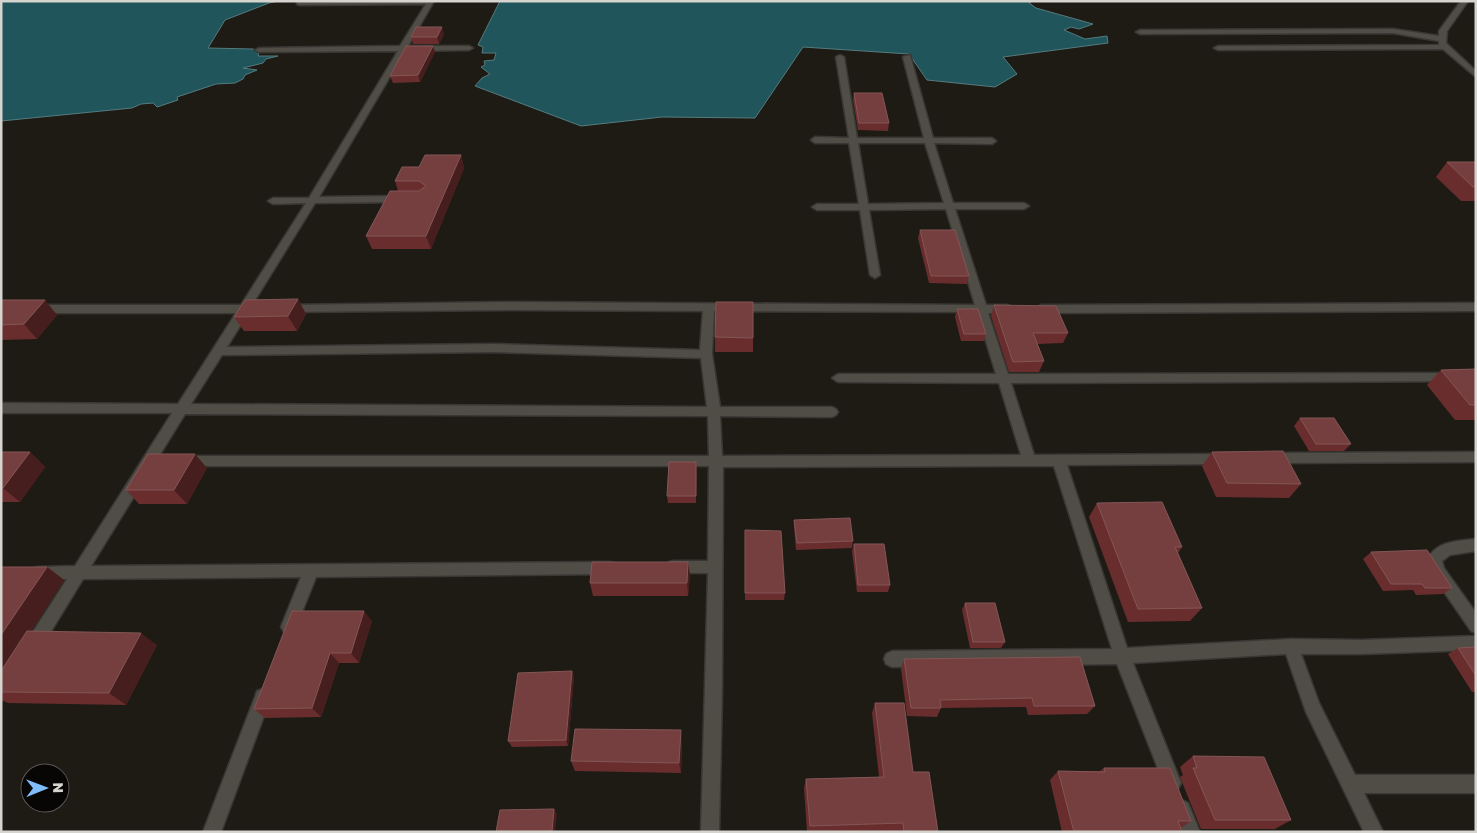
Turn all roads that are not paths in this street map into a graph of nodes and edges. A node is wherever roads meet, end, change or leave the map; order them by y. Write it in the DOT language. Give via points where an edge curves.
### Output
graph roads {
  1 [pos="1466,1"];
  2 [pos="430,2"];
  3 [pos="299,3"];
  4 [pos="1140,32"];
  5 [pos="1443,43"];
  6 [pos="468,48"];
  7 [pos="1218,48"];
  8 [pos="401,49"];
  9 [pos="259,50"];
  10 [pos="840,57"];
  11 [pos="907,57"];
  12 [pos="1476,75"];
  13 [pos="815,140"];
  14 [pos="854,140"];
  15 [pos="929,141"];
  16 [pos="992,141"];
  17 [pos="415,199"];
  18 [pos="273,201"];
  19 [pos="312,201"];
  20 [pos="950,206"];
  21 [pos="1024,206"];
  22 [pos="817,207"];
  23 [pos="864,207"];
  24 [pos="875,275"];
  25 [pos="1476,307"];
  26 [pos="1,308"];
  27 [pos="709,308"];
  28 [pos="245,309"];
  29 [pos="983,309"];
  30 [pos="218,351"];
  31 [pos="706,354"];
  32 [pos="1476,377"];
  33 [pos="838,378"];
  34 [pos="1004,378"];
  35 [pos="1,408"];
  36 [pos="182,409"];
  37 [pos="714,410"];
  38 [pos="832,412"];
  39 [pos="1476,457"];
  40 [pos="1254,458"];
  41 [pos="1235,459"];
  42 [pos="1029,460"];
  43 [pos="1059,460"];
  44 [pos="716,461"];
  45 [pos="149,462"];
  46 [pos="1476,545"];
  47 [pos="715,567"];
  48 [pos="626,568"];
  49 [pos="656,568"];
  50 [pos="310,570"];
  51 [pos="21,573"];
  52 [pos="80,573"];
  53 [pos="1476,626"];
  54 [pos="1476,643"];
  55 [pos="282,645"];
  56 [pos="1291,646"];
  57 [pos="27,655"];
  58 [pos="1122,656"];
  59 [pos="892,659"];
  60 [pos="268,682"];
  61 [pos="1351,784"];
  62 [pos="1476,784"];
  63 [pos="212,832"];
  64 [pos="710,832"];
  65 [pos="1191,832"];
  66 [pos="1374,832"];
  1 -- 5 [label="street" via="1443,31"];
  2 -- 3 [label="street"];
  2 -- 8 [label="street"];
  4 -- 5 [label="street" via="1393,31"];
  5 -- 7 [label="street" via="1295,49"];
  5 -- 12 [label="street"];
  6 -- 8 [label="street"];
  8 -- 9 [label="street"];
  8 -- 19 [label="street"];
  10 -- 14 [label="street"];
  11 -- 15 [label="street"];
  13 -- 14 [label="street"];
  14 -- 15 [label="street"];
  14 -- 23 [label="street"];
  15 -- 16 [label="street"];
  15 -- 20 [label="street"];
  17 -- 19 [label="street"];
  18 -- 19 [label="street"];
  19 -- 28 [label="street"];
  20 -- 21 [label="street"];
  20 -- 23 [label="street"];
  20 -- 29 [label="street"];
  22 -- 23 [label="street"];
  23 -- 24 [label="street"];
  25 -- 29 [label="street"];
  26 -- 28 [label="street"];
  27 -- 28 [label="street"];
  27 -- 29 [label="street"];
  27 -- 31 [label="street"];
  28 -- 30 [label="street"];
  29 -- 34 [label="street"];
  30 -- 31 [label="street" via="494,348"];
  30 -- 36 [label="street"];
  31 -- 37 [label="street"];
  32 -- 34 [label="street"];
  33 -- 34 [label="street"];
  34 -- 42 [label="street"];
  35 -- 36 [label="street"];
  36 -- 37 [label="street"];
  36 -- 45 [label="street"];
  37 -- 38 [label="street"];
  37 -- 44 [label="street"];
  39 -- 40 [label="street"];
  41 -- 43 [label="street"];
  42 -- 43 [label="street"];
  42 -- 44 [label="street"];
  43 -- 58 [label="street"];
  44 -- 45 [label="street"];
  44 -- 47 [label="street"];
  45 -- 52 [label="street"];
  46 -- 53 [label="street" via="1445,549 1434,560 1438,571"];
  47 -- 49 [label="street"];
  47 -- 64 [label="street"];
  48 -- 50 [label="street"];
  50 -- 52 [label="street"];
  50 -- 55 [label="street"];
  51 -- 52 [label="street"];
  52 -- 57 [label="street"];
  54 -- 56 [label="street"];
  56 -- 58 [label="street"];
  56 -- 61 [label="street" via="1312,706"];
  58 -- 59 [label="street"];
  58 -- 65 [label="street"];
  60 -- 63 [label="street"];
  61 -- 62 [label="street"];
  61 -- 66 [label="street"];
}
